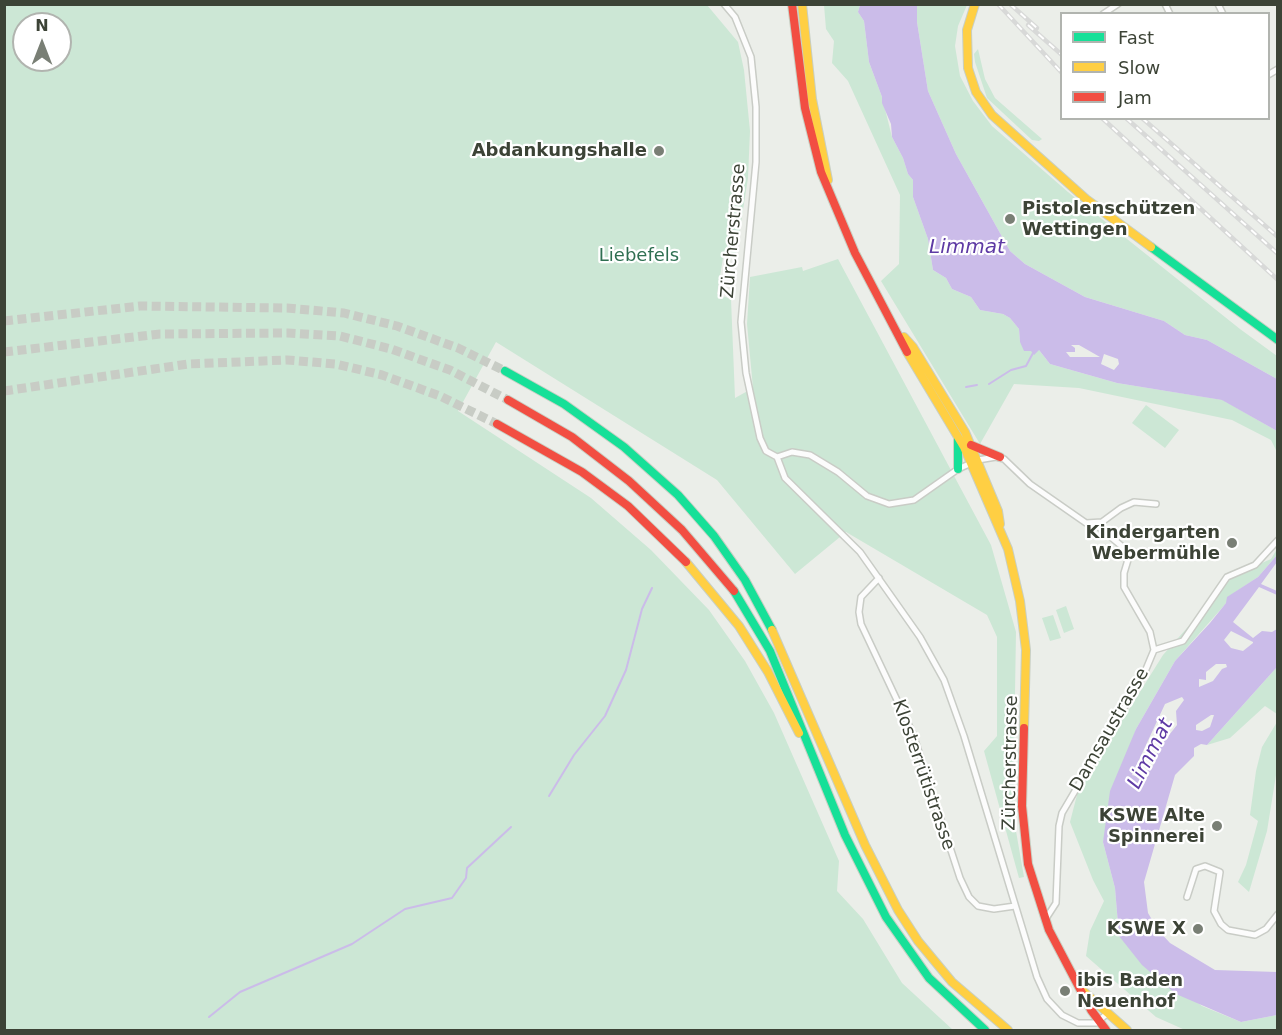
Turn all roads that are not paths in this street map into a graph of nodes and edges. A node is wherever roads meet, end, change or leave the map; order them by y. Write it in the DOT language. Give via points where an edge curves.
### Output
graph roads {
  1 [pos="724,4"];
  2 [pos="792,4"];
  3 [pos="802,4"];
  4 [pos="975,4"];
  5 [pos="830,189"];
  6 [pos="899,332"];
  7 [pos="1278,340"];
  8 [pos="505,371"];
  9 [pos="508,400"];
  10 [pos="497,424"];
  11 [pos="958,437"];
  12 [pos="972,445"];
  13 [pos="777,457"];
  14 [pos="1000,457"];
  15 [pos="975,462"];
  16 [pos="958,469"];
  17 [pos="1156,504"];
  18 [pos="1094,523"];
  19 [pos="1278,540"];
  20 [pos="879,578"];
  21 [pos="1154,650"];
  22 [pos="808,747"];
  23 [pos="1187,897"];
  24 [pos="1016,906"];
  25 [pos="1278,914"];
  26 [pos="1045,920"];
  27 [pos="1083,991"];
  28 [pos="1108,1013"];
  29 [pos="1099,1021"];
  30 [pos="985,1030"];
  31 [pos="1008,1030"];
  32 [pos="1106,1030"];
  33 [pos="1127,1030"];
  1 -- 13 [label="street, Zürcherstrasse" via="735,17 751,57 756,107 756,162 741,322 746,373 760,438 766,451"];
  2 -- 5 [label="main road" via="805,108 821,172"];
  3 -- 5 [label="main road" via="812,99"];
  4 -- 7 [label="main road" via="967,30 968,68 976,92 992,115 1086,199"];
  5 -- 6 [label="main road" via="855,254"];
  6 -- 11 [label="main road"];
  6 -- 12 [label="main road" via="913,347"];
  8 -- 31 [label="main road" via="572,409 638,458 678,495 725,550 771,627 865,845 898,910 952,982"];
  9 -- 22 [label="main road" via="608,464 670,517 706,556 761,633 796,710"];
  10 -- 22 [label="main road" via="598,483 685,560 749,641"];
  11 -- 15 [label="main road"];
  11 -- 16 [label="main road"];
  12 -- 14 [label="main road"];
  12 -- 15 [label="main road"];
  13 -- 16 [label="street" via="792,452 810,455 867,496 889,504 918,498"];
  13 -- 20 [label="street, Zürcherstrasse" via="785,478 844,535"];
  14 -- 15 [label="street"];
  14 -- 18 [label="street" via="1075,517"];
  15 -- 16 [label="street"];
  15 -- 26 [label="main road, Zürcherstrasse" via="1016,579 1024,631 1024,829 1033,883"];
  17 -- 18 [label="street" via="1134,502 1110,518"];
  18 -- 21 [label="street, Damsaustrasse" via="1130,553 1124,587 1150,632"];
  19 -- 21 [label="street" via="1255,564 1227,577 1183,641"];
  20 -- 24 [label="street, Zürcherstrasse" via="926,646 944,680"];
  20 -- 24 [label="street, Klosterrütistrasse" via="861,597 861,624 912,734 960,878 978,906"];
  21 -- 26 [label="street, Damsaustrasse" via="1144,675 1062,813 1056,903"];
  22 -- 30 [label="main road" via="860,868 896,933 942,991"];
  23 -- 25 [label="street" via="1196,869 1205,866 1220,872 1214,911 1228,930 1254,935 1266,929"];
  24 -- 29 [label="street, Zürcherstrasse" via="1036,977 1047,999 1068,1019 1085,1024"];
  26 -- 27 [label="main road, Zürcherstrasse"];
  27 -- 28 [label="main road"];
  27 -- 29 [label="main road"];
  28 -- 29 [label="street"];
  28 -- 33 [label="main road"];
  29 -- 32 [label="main road"];
}
